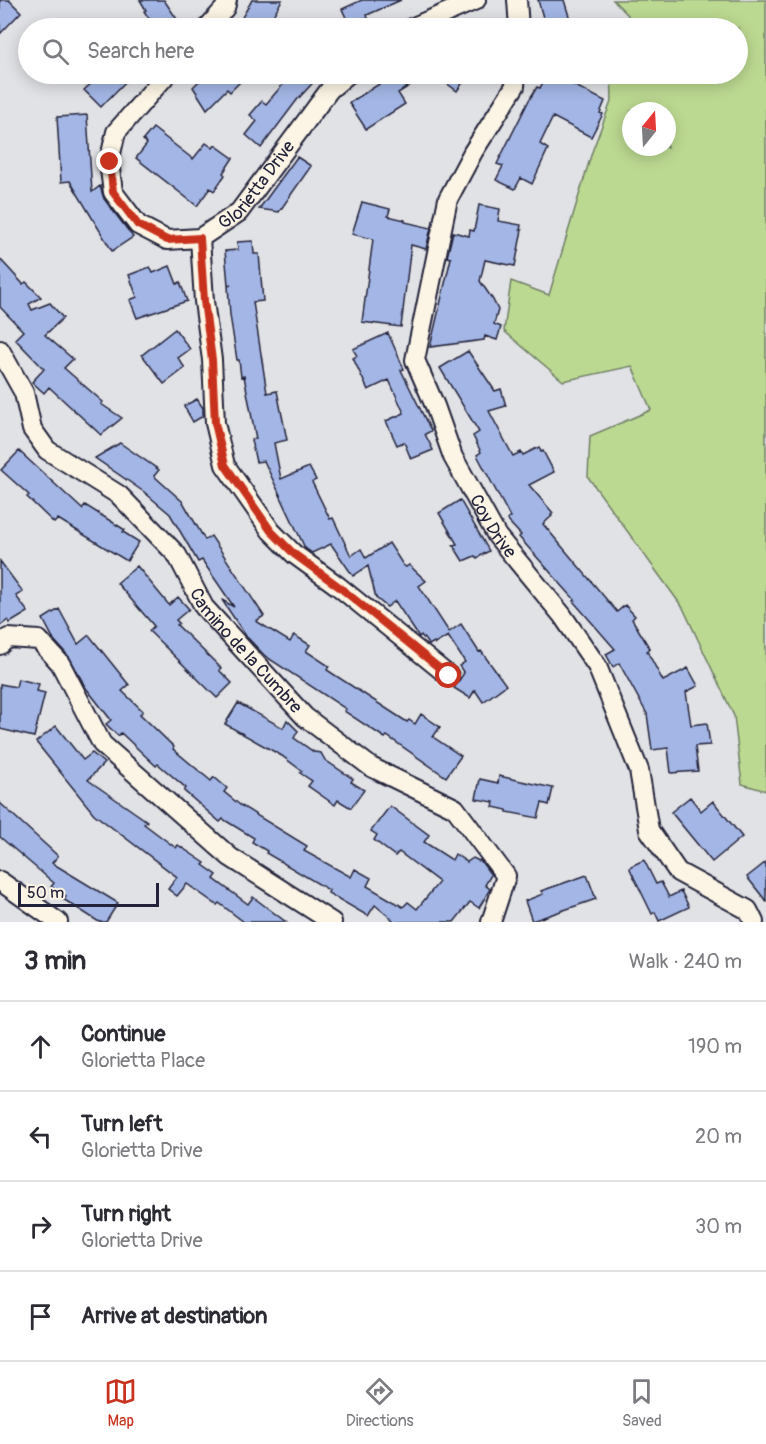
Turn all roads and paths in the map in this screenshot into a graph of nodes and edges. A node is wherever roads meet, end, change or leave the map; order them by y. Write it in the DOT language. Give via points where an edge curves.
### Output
graph roads {
  1 [pos="227,0"];
  2 [pos="476,0"];
  3 [pos="517,0"];
  4 [pos="216,18"];
  5 [pos="434,18"];
  6 [pos="518,18"];
  7 [pos="158,84"];
  8 [pos="336,84"];
  9 [pos="515,84"];
  10 [pos="200,238"];
  11 [pos="0,350"];
  12 [pos="0,645"];
  13 [pos="449,676"];
  14 [pos="0,881"];
  15 [pos="58,922"];
  16 [pos="332,922"];
  17 [pos="491,922"];
  18 [pos="754,922"];
  1 -- 4 [label="street"];
  2 -- 5 [label="street"];
  3 -- 6 [label="street"];
  7 -- 10 [label="street, Glorietta Drive" via="116,132 110,162 113,192 147,231 167,240"];
  8 -- 10 [label="street, Glorietta Drive" via="239,212"];
  9 -- 18 [label="street, Coy Drive" via="448,199 415,360 453,457 497,536 562,615 597,666 639,770 649,830 678,872 748,910"];
  10 -- 13 [label="street" via="215,423 225,465 271,531 294,554"];
  11 -- 17 [label="street, Camino de la Cumbre" via="24,393 32,429 47,450 119,495 169,546 204,607 305,717 372,767 454,808 506,876"];
  12 -- 16 [label="street" via="8,638 39,640 60,663 102,744 230,857"];
  14 -- 15 [label="street"];
}
